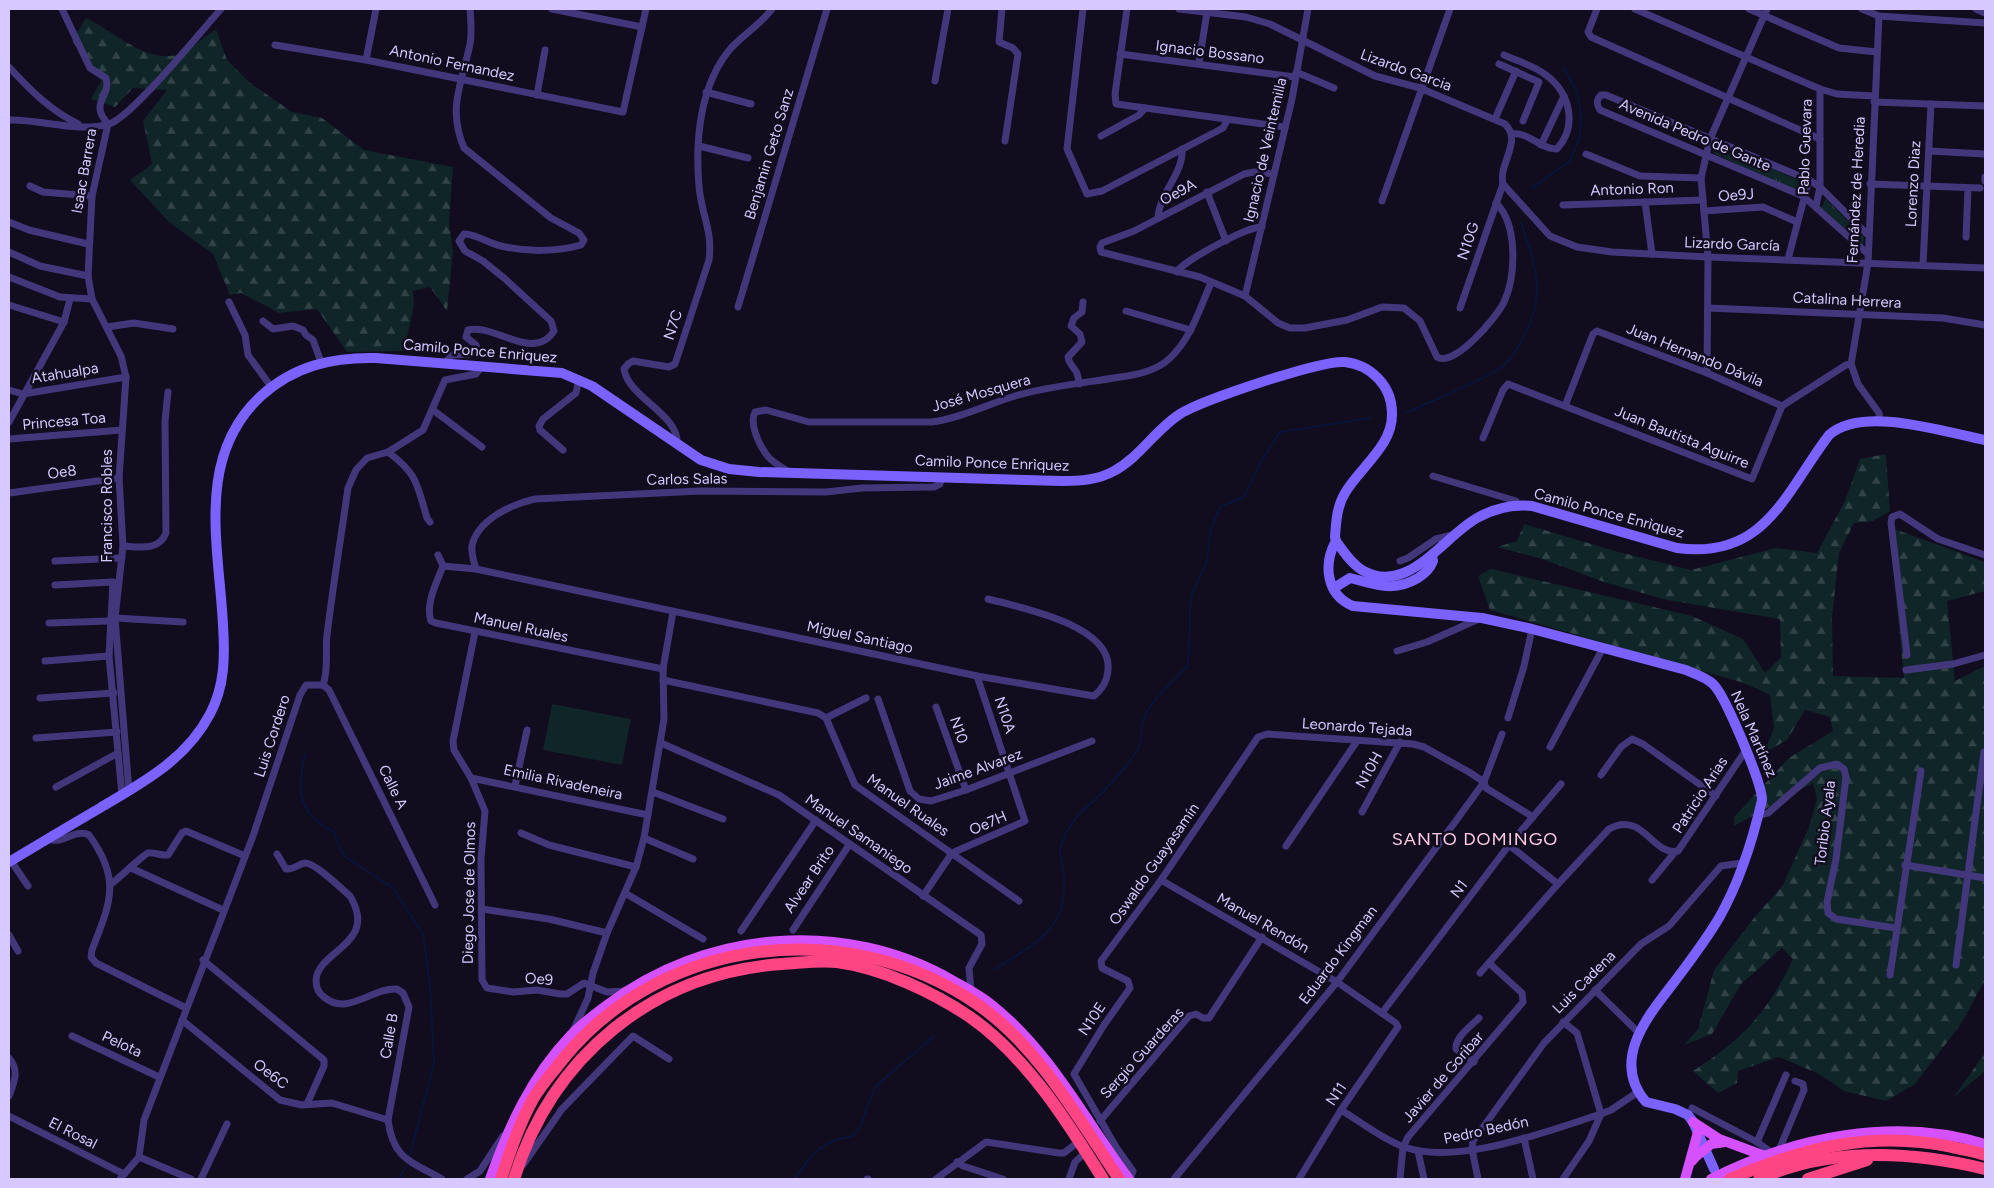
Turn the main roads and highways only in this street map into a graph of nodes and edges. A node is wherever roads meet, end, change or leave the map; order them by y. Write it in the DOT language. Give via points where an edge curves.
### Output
graph roads {
  1 [pos="1985,440"];
  2 [pos="1336,541"];
  3 [pos="1432,556"];
  4 [pos="1334,588"];
  5 [pos="10,862"];
  6 [pos="1693,1122"];
  7 [pos="1698,1132"];
  8 [pos="1728,1143"];
  9 [pos="1985,1144"];
  10 [pos="1705,1152"];
  11 [pos="1771,1153"];
  12 [pos="1985,1154"];
  13 [pos="1883,1155"];
  14 [pos="1691,1164"];
  15 [pos="1714,1169"];
  16 [pos="1985,1169"];
  17 [pos="515,1175"];
  18 [pos="490,1179"];
  19 [pos="501,1179"];
  20 [pos="1103,1179"];
  21 [pos="1119,1179"];
  22 [pos="1129,1179"];
  23 [pos="1685,1179"];
  24 [pos="1711,1179"];
  25 [pos="1730,1179"];
  26 [pos="1759,1179"];
  27 [pos="1808,1179"];
  1 -- 3 [label="main road, Camilo Ponce Enrìquez" via="1880,420 1854,422 1833,432 1771,519 1745,538 1720,547 1677,548 1532,506 1518,505 1482,516"];
  2 -- 3 [label="main road, Camilo Ponce Enrìquez" via="1359,568 1384,576 1403,574"];
  2 -- 4 [label="main road, Nela Martínez" via="1327,565"];
  2 -- 5 [label="main road, Camilo Ponce Enrìquez" via="1340,505 1345,492 1386,438 1392,413 1390,397 1380,380 1368,370 1345,362 1328,364 1197,405 1178,415 1122,466 1093,479 1062,481 729,469 701,460 579,379 552,371 358,357 321,362 281,379 256,401 230,435 218,472 216,519 224,671 216,701 195,737 181,754 154,776"];
  3 -- 4 [label="main road" via="1434,561 1430,567 1403,586 1382,587 1350,578"];
  4 -- 6 [label="main road, Nela Martínez" via="1353,606 1482,618 1532,629 1686,670 1710,681 1718,690 1746,750 1761,788 1762,800 1742,863 1718,920 1650,1014 1639,1033 1631,1067 1632,1079 1646,1102 1675,1108"];
  6 -- 7 [label="main road"];
  6 -- 8 [label="main road"];
  7 -- 10 [label="main road"];
  7 -- 14 [label="main road"];
  8 -- 10 [label="main road" via="1713,1143"];
  8 -- 11 [label="main road"];
  9 -- 11 [label="main road" via="1919,1132 1884,1132 1820,1139"];
  10 -- 14 [label="main road"];
  10 -- 15 [label="main road"];
  11 -- 24 [label="main road"];
  12 -- 25 [label="highway" via="1937,1144 1862,1141 1795,1154"];
  13 -- 16 [label="highway" via="1943,1159"];
  13 -- 26 [label="highway" via="1832,1158"];
  13 -- 27 [label="highway"];
  14 -- 23 [label="main road"];
  17 -- 20 [label="highway" via="526,1145 560,1085 601,1038 626,1019 686,986 727,972 752,966 838,962 887,976 936,996 998,1040 1050,1099"];
  18 -- 22 [label="main road" via="509,1128 547,1064 573,1033 626,991 681,963 724,949 757,942 810,939 894,953 928,966 992,1004 1035,1046"];
  19 -- 21 [label="highway" via="519,1128 534,1098 573,1046 598,1021 653,984 678,974 728,957 766,950 805,950 862,955 912,970 978,1005 1012,1032 1027,1049"];
}
